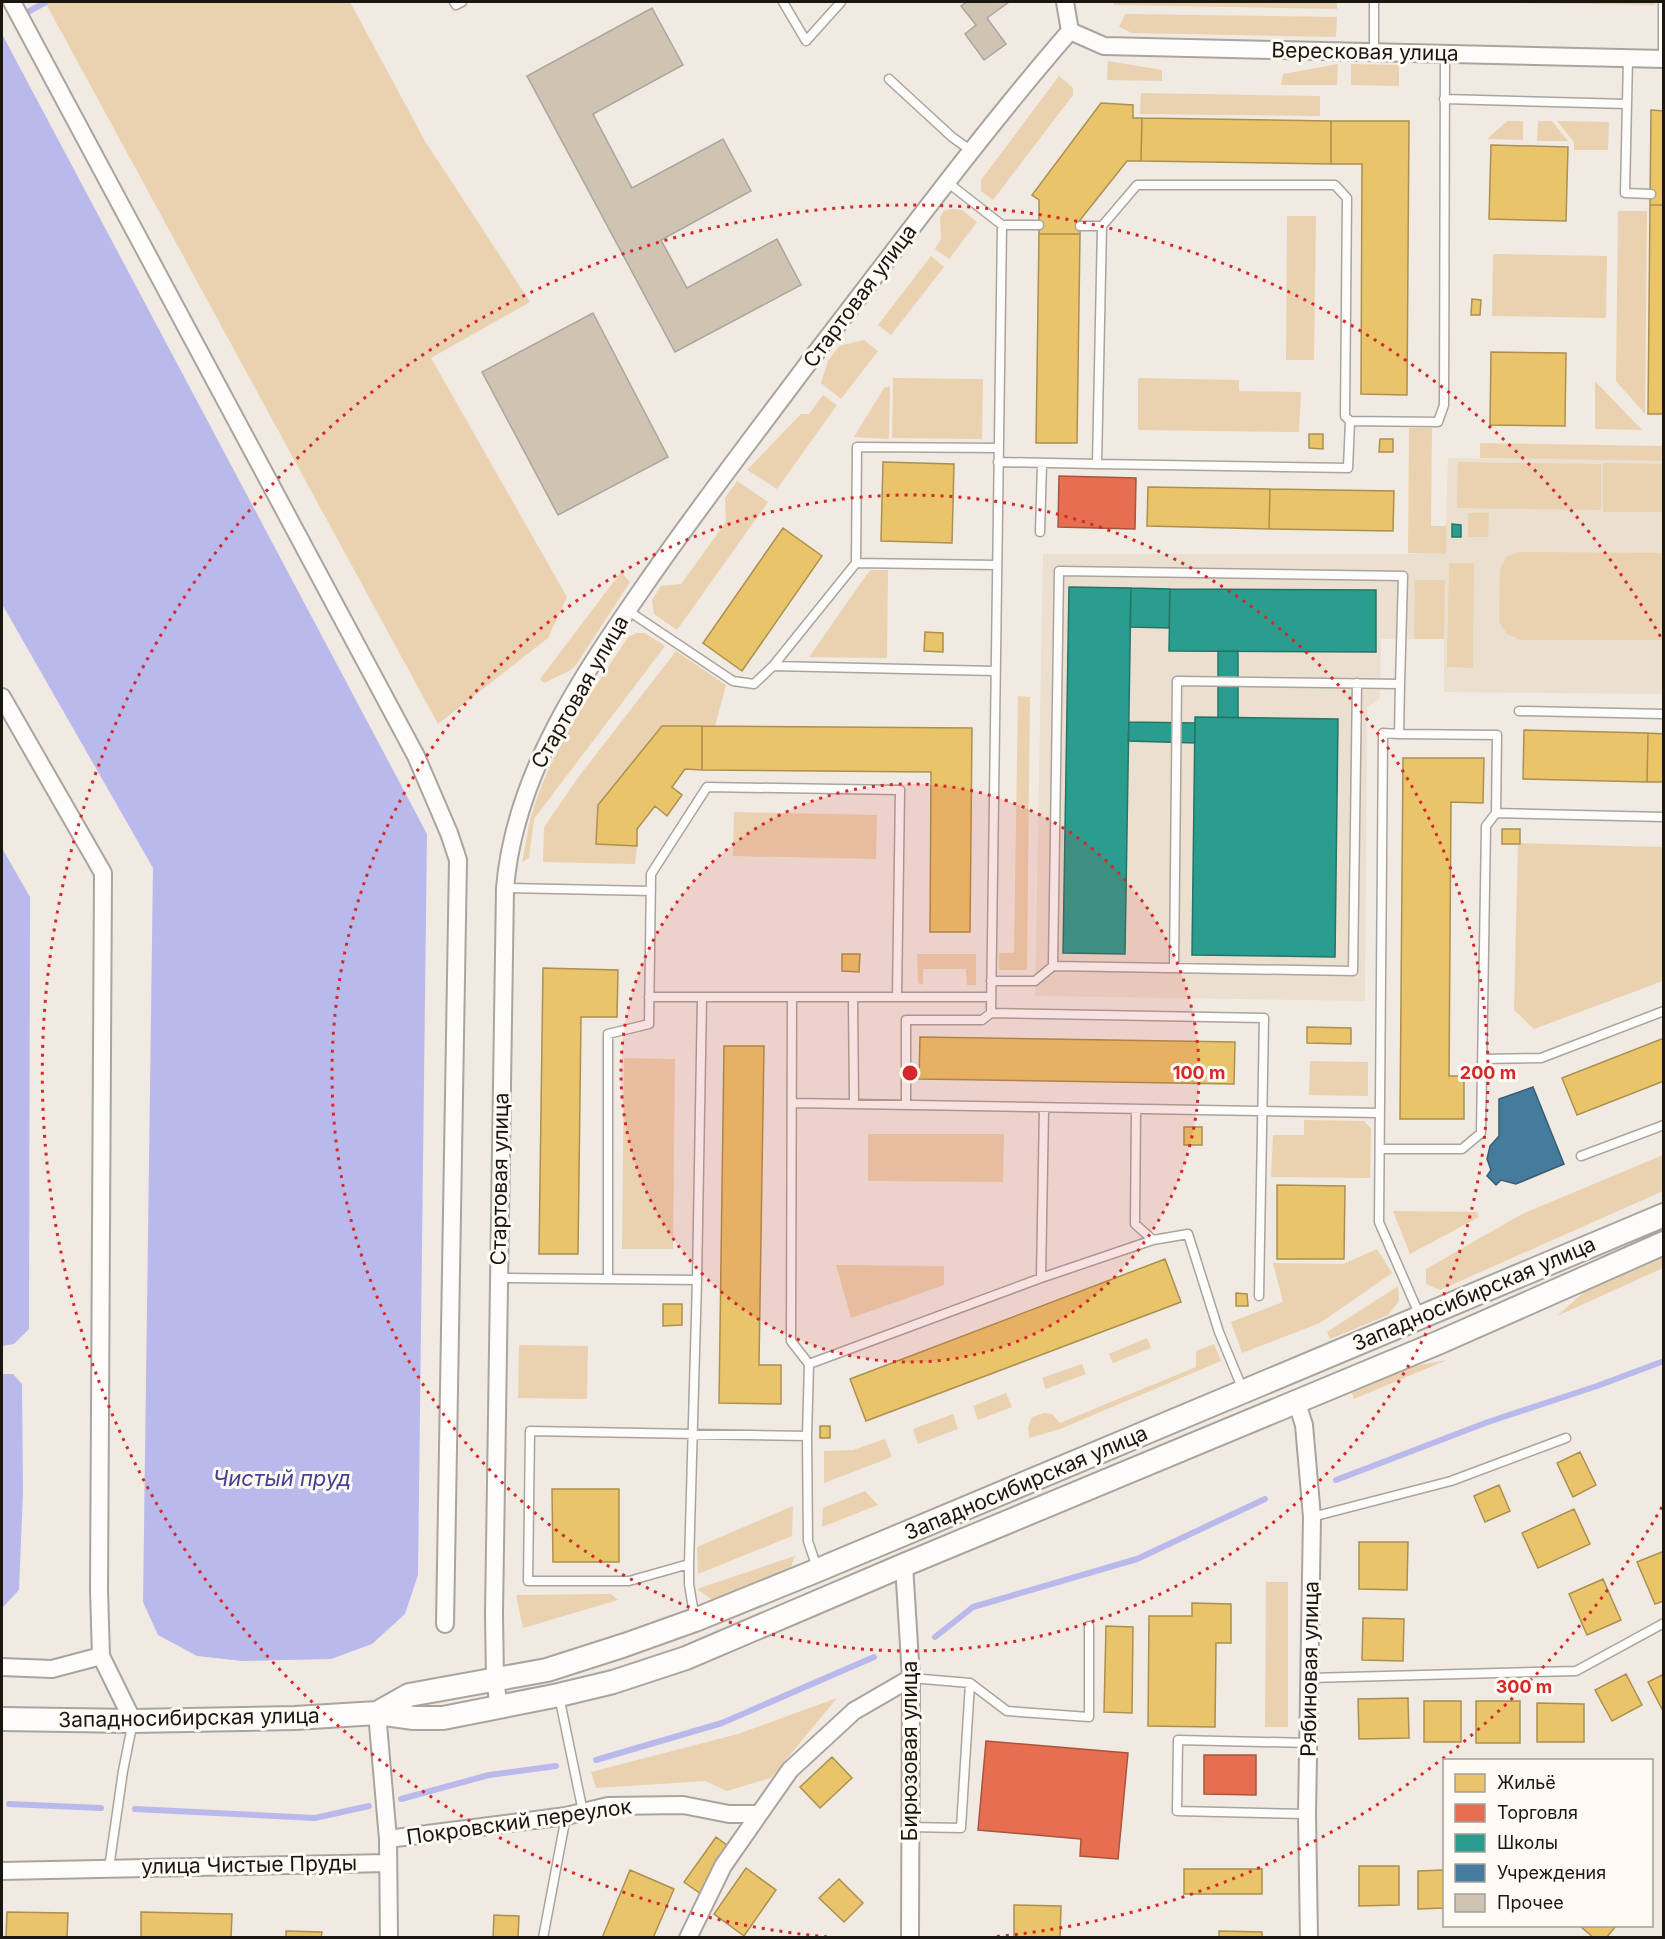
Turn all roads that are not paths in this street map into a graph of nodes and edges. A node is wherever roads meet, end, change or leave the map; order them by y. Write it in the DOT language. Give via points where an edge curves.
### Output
graph roads {
  1 [pos="12,2"];
  2 [pos="454,2"];
  3 [pos="462,2"];
  4 [pos="783,2"];
  5 [pos="841,2"];
  6 [pos="1065,2"];
  7 [pos="1374,2"];
  8 [pos="1663,2"];
  9 [pos="1070,31"];
  10 [pos="1374,52"];
  11 [pos="1445,53"];
  12 [pos="1628,58"];
  13 [pos="1663,59"];
  14 [pos="889,79"];
  15 [pos="1444,99"];
  16 [pos="1627,104"];
  17 [pos="970,150"];
  18 [pos="947,182"];
  19 [pos="1651,194"];
  20 [pos="1002,225"];
  21 [pos="1039,225"];
  22 [pos="1080,226"];
  23 [pos="1102,226"];
  24 [pos="1350,421"];
  25 [pos="999,448"];
  26 [pos="999,462"];
  27 [pos="1042,464"];
  28 [pos="1097,464"];
  29 [pos="1040,532"];
  30 [pos="856,563"];
  31 [pos="997,566"];
  32 [pos="627,610"];
  33 [pos="773,666"];
  34 [pos="996,671"];
  35 [pos="1357,683"];
  36 [pos="1400,684"];
  37 [pos="2,697"];
  38 [pos="1519,711"];
  39 [pos="1664,714"];
  40 [pos="1399,734"];
  41 [pos="1496,813"];
  42 [pos="1664,817"];
  43 [pos="505,888"];
  44 [pos="651,891"];
  45 [pos="1053,966"];
  46 [pos="1174,968"];
  47 [pos="991,981"];
  48 [pos="897,996"];
  49 [pos="649,997"];
  50 [pos="702,997"];
  51 [pos="792,997"];
  52 [pos="853,997"];
  53 [pos="990,997"];
  54 [pos="1664,1011"];
  55 [pos="991,1013"];
  56 [pos="1482,1059"];
  57 [pos="793,1103"];
  58 [pos="854,1103"];
  59 [pos="906,1104"];
  60 [pos="1044,1108"];
  61 [pos="1136,1109"];
  62 [pos="1263,1111"];
  63 [pos="1380,1113"];
  64 [pos="1664,1125"];
  65 [pos="1380,1149"];
  66 [pos="1581,1156"];
  67 [pos="1664,1215"];
  68 [pos="1153,1240"];
  69 [pos="1664,1243"];
  70 [pos="498,1278"];
  71 [pos="1041,1278"];
  72 [pos="608,1279"];
  73 [pos="697,1280"];
  74 [pos="1259,1296"];
  75 [pos="1421,1316"];
  76 [pos="809,1364"];
  77 [pos="1243,1392"];
  78 [pos="1297,1403"];
  79 [pos="693,1434"];
  80 [pos="807,1437"];
  81 [pos="1566,1438"];
  82 [pos="1312,1517"];
  83 [pos="689,1564"];
  84 [pos="904,1565"];
  85 [pos="818,1570"];
  86 [pos="696,1620"];
  87 [pos="1664,1623"];
  88 [pos="445,1624"];
  89 [pos="1089,1626"];
  90 [pos="100,1656"];
  91 [pos="2,1667"];
  92 [pos="911,1678"];
  93 [pos="1309,1678"];
  94 [pos="495,1679"];
  95 [pos="970,1683"];
  96 [pos="559,1695"];
  97 [pos="499,1708"];
  98 [pos="377,1713"];
  99 [pos="2,1719"];
  100 [pos="133,1721"];
  101 [pos="1309,1743"];
  102 [pos="574,1814"];
  103 [pos="758,1814"];
  104 [pos="1307,1814"];
  105 [pos="910,1827"];
  106 [pos="388,1839"];
  107 [pos="388,1863"];
  108 [pos="109,1869"];
  109 [pos="2,1871"];
  110 [pos="389,1938"];
  111 [pos="543,1938"];
  112 [pos="688,1938"];
  113 [pos="910,1938"];
  114 [pos="1308,1938"];
  1 -- 88 [label="street" via="416,756 458,860"];
  2 -- 3 [label="lane"];
  4 -- 5 [label="lane" via="806,41"];
  6 -- 9 [label="street"];
  7 -- 10 [label="lane"];
  8 -- 13 [label="lane"];
  9 -- 10 [label="street, Вересковая улица" via="1104,46"];
  9 -- 17 [label="street, Стартовая улица"];
  10 -- 11 [label="street, Вересковая улица"];
  11 -- 12 [label="street, Вересковая улица"];
  11 -- 15 [label="lane"];
  12 -- 13 [label="street, Вересковая улица"];
  12 -- 16 [label="lane"];
  14 -- 17 [label="lane"];
  15 -- 16 [label="lane"];
  15 -- 24 [label="lane" via="1444,405 1438,422"];
  16 -- 19 [label="lane" via="1625,193"];
  17 -- 18 [label="street, Стартовая улица"];
  18 -- 20 [label="lane"];
  18 -- 32 [label="street, Стартовая улица" via="729,468"];
  20 -- 21 [label="lane"];
  20 -- 25 [label="lane"];
  22 -- 23 [label="lane"];
  23 -- 24 [label="lane" via="1137,185 1335,185 1347,198 1345,416"];
  23 -- 28 [label="lane"];
  24 -- 28 [label="lane" via="1348,468"];
  25 -- 26 [label="lane"];
  25 -- 30 [label="lane" via="857,447"];
  26 -- 27 [label="lane"];
  26 -- 31 [label="lane"];
  27 -- 28 [label="lane"];
  27 -- 29 [label="lane"];
  30 -- 31 [label="lane"];
  30 -- 33 [label="lane"];
  31 -- 34 [label="lane"];
  32 -- 33 [label="lane" via="733,681 754,684"];
  32 -- 43 [label="street, Стартовая улица" via="546,742 521,802"];
  33 -- 34 [label="lane"];
  34 -- 47 [label="lane"];
  35 -- 36 [label="lane"];
  35 -- 46 [label="lane" via="1177,681"];
  35 -- 46 [label="lane" via="1353,971"];
  36 -- 40 [label="lane"];
  36 -- 45 [label="lane" via="1403,576 1059,571"];
  37 -- 90 [label="street" via="103,873"];
  38 -- 39 [label="lane"];
  40 -- 41 [label="lane" via="1497,735"];
  40 -- 63 [label="lane" via="1383,734"];
  41 -- 42 [label="lane"];
  41 -- 56 [label="lane" via="1486,826"];
  43 -- 44 [label="lane"];
  43 -- 70 [label="street, Стартовая улица"];
  44 -- 48 [label="lane" via="651,874 707,787 900,790"];
  44 -- 49 [label="lane"];
  45 -- 46 [label="lane"];
  45 -- 47 [label="lane" via="1035,981"];
  47 -- 53 [label="lane"];
  48 -- 52 [label="lane"];
  48 -- 53 [label="lane"];
  49 -- 50 [label="lane"];
  49 -- 72 [label="lane" via="649,1024 608,1034"];
  50 -- 51 [label="lane"];
  50 -- 73 [label="lane"];
  51 -- 52 [label="lane"];
  51 -- 57 [label="lane"];
  52 -- 58 [label="lane"];
  53 -- 55 [label="lane"];
  54 -- 56 [label="lane" via="1541,1058"];
  55 -- 59 [label="lane" via="982,1020 906,1020"];
  55 -- 62 [label="lane" via="1264,1018"];
  56 -- 65 [label="lane" via="1480,1133 1462,1149"];
  57 -- 58 [label="lane"];
  57 -- 76 [label="lane" via="792,1341"];
  58 -- 59 [label="lane"];
  59 -- 60 [label="lane"];
  60 -- 61 [label="lane"];
  60 -- 71 [label="lane"];
  61 -- 62 [label="lane"];
  61 -- 68 [label="lane" via="1135,1224"];
  62 -- 63 [label="lane"];
  62 -- 74 [label="lane"];
  63 -- 65 [label="lane"];
  64 -- 66 [label="lane"];
  65 -- 75 [label="lane" via="1379,1222"];
  67 -- 75 [label="main road, Западносибирская улица"];
  68 -- 71 [label="lane"];
  68 -- 77 [label="lane" via="1188,1234"];
  69 -- 78 [label="main road, Западносибирская улица"];
  70 -- 72 [label="lane"];
  70 -- 94 [label="street, Стартовая улица"];
  71 -- 76 [label="lane"];
  72 -- 73 [label="lane"];
  73 -- 79 [label="lane"];
  75 -- 77 [label="main road, Западносибирская улица"];
  76 -- 80 [label="lane"];
  77 -- 85 [label="main road, Западносибирская улица"];
  78 -- 82 [label="street, Рябиновая улица" via="1304,1425"];
  78 -- 84 [label="main road, Западносибирская улица"];
  79 -- 80 [label="lane"];
  79 -- 83 [label="lane"];
  79 -- 83 [label="lane" via="530,1431 528,1581 629,1581"];
  80 -- 85 [label="lane" via="808,1541"];
  81 -- 82 [label="lane" via="1451,1481"];
  82 -- 93 [label="street, Рябиновая улица"];
  83 -- 86 [label="lane"];
  84 -- 92 [label="street, Бирюзовая улица"];
  84 -- 96 [label="main road, Западносибирская улица" via="686,1658"];
  85 -- 86 [label="main road, Западносибирская улица"];
  86 -- 94 [label="main road, Западносибирская улица" via="547,1670"];
  87 -- 93 [label="lane" via="1575,1671"];
  89 -- 95 [label="lane" via="1089,1717 1007,1711"];
  90 -- 91 [label="street" via="52,1669"];
  90 -- 100 [label="street"];
  92 -- 95 [label="lane"];
  92 -- 103 [label="street" via="854,1712 790,1770"];
  92 -- 105 [label="street, Бирюзовая улица"];
  93 -- 101 [label="street, Рябиновая улица"];
  94 -- 97 [label="street, Стартовая улица"];
  94 -- 98 [label="main road, Западносибирская улица" via="409,1695"];
  95 -- 105 [label="lane" via="962,1828"];
  96 -- 97 [label="main road, Западносибирская улица"];
  96 -- 102 [label="lane"];
  97 -- 98 [label="main road, Западносибирская улица" via="443,1719"];
  98 -- 100 [label="main road, Западносибирская улица"];
  98 -- 106 [label="street"];
  99 -- 100 [label="main road, Западносибирская улица"];
  100 -- 108 [label="lane, улица Чистые Пруды"];
  101 -- 104 [label="street, Рябиновая улица"];
  101 -- 104 [label="lane" via="1178,1740 1177,1812"];
  102 -- 103 [label="street, Покровский переулок" via="608,1806 683,1805 729,1814"];
  102 -- 106 [label="street, Покровский переулок"];
  102 -- 111 [label="lane"];
  103 -- 112 [label="street" via="723,1866"];
  104 -- 114 [label="street, Рябиновая улица"];
  105 -- 113 [label="street, Бирюзовая улица"];
  106 -- 107 [label="street"];
  107 -- 108 [label="street, улица Чистые Пруды"];
  107 -- 110 [label="street"];
  108 -- 109 [label="street, улица Чистые Пруды"];
}
